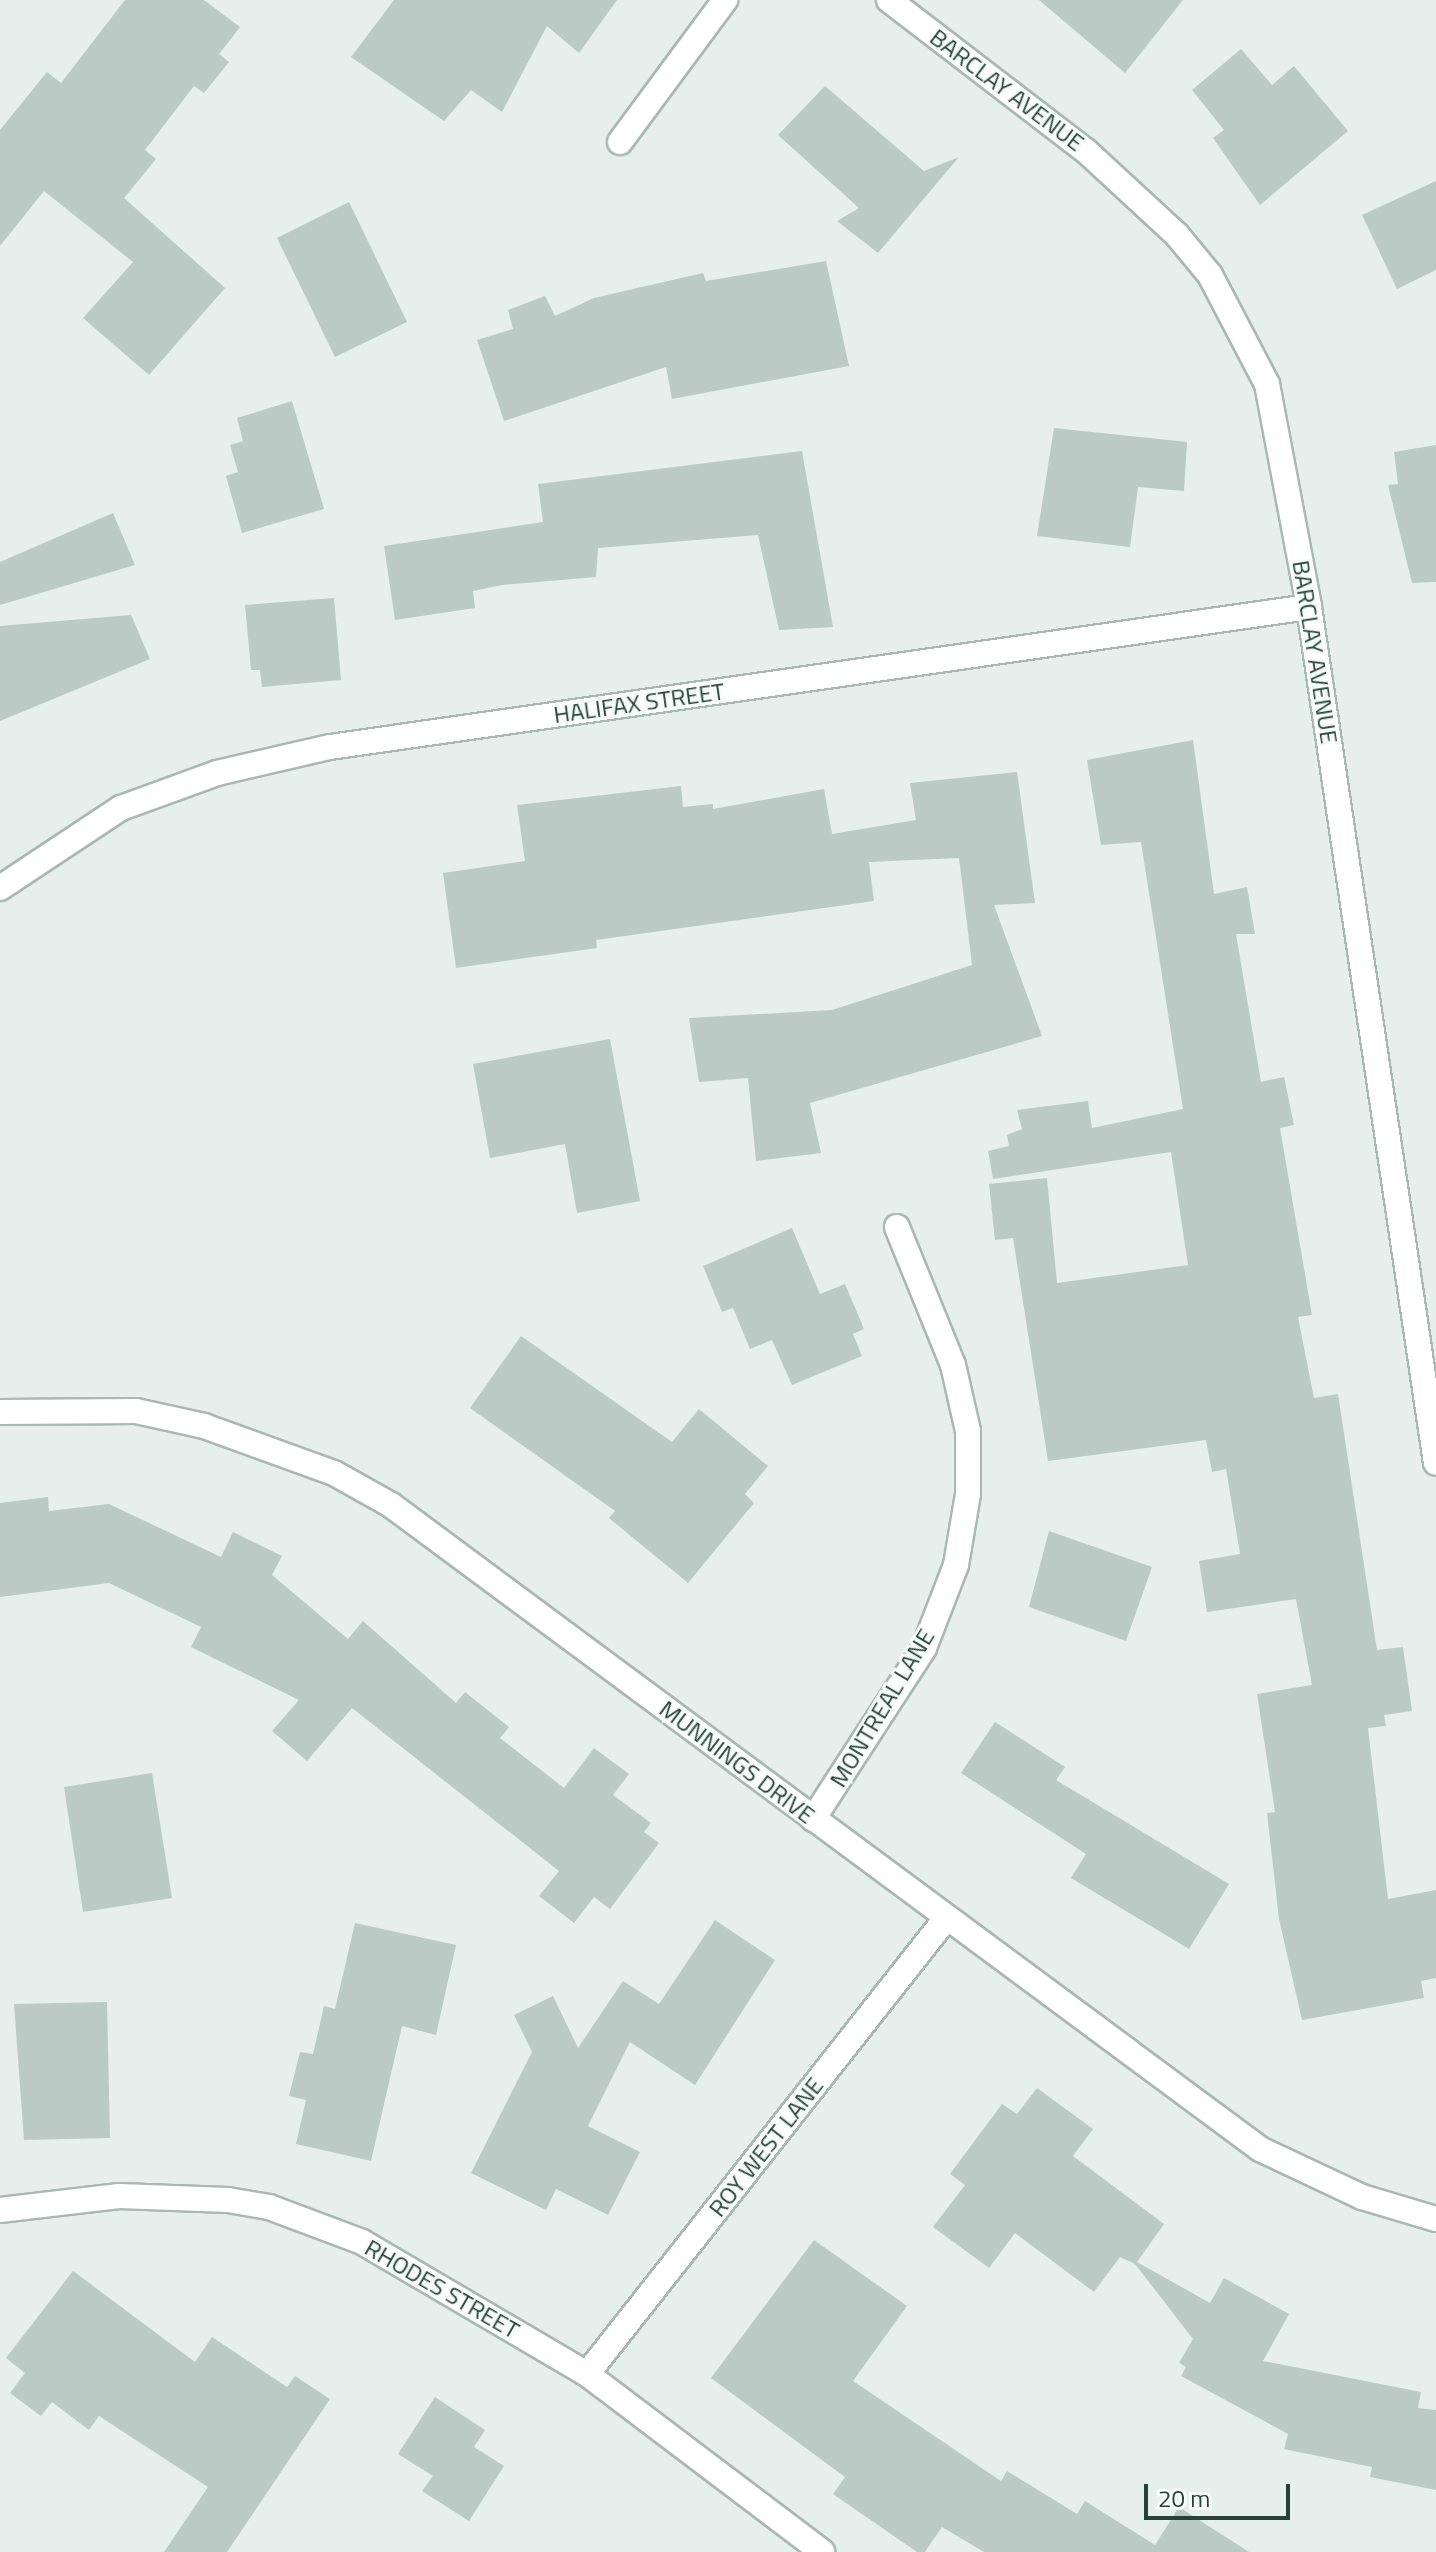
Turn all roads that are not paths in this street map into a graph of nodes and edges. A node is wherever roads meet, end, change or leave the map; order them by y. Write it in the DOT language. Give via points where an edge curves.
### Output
graph roads {
  1 [pos="725,0"];
  2 [pos="889,0"];
  3 [pos="620,142"];
  4 [pos="1309,607"];
  5 [pos="0,888"];
  6 [pos="897,1227"];
  7 [pos="1432,1409"];
  8 [pos="0,1412"];
  9 [pos="1436,1463"];
  10 [pos="813,1819"];
  11 [pos="944,1921"];
  12 [pos="0,2210"];
  13 [pos="1436,2219"];
  14 [pos="587,2374"];
  15 [pos="822,2552"];
  1 -- 3 [label="street"];
  2 -- 4 [label="street, BARCLAY AVENUE" via="1086,151 1210,275 1252,348 1279,418"];
  4 -- 5 [label="street, HALIFAX STREET" via="330,747 217,773 121,808"];
  4 -- 7 [label="street, BARCLAY AVENUE"];
  6 -- 10 [label="street, MONTREAL LANE" via="953,1365 968,1431 968,1494 956,1565 924,1648"];
  7 -- 9 [label="street, BARCLAY AVENUE"];
  8 -- 10 [label="street, MUNNINGS DRIVE" via="136,1411 265,1444 334,1473 466,1556"];
  10 -- 11 [label="street, MUNNINGS DRIVE"];
  11 -- 13 [label="street, MUNNINGS DRIVE" via="1260,2149 1362,2197"];
  11 -- 14 [label="street, ROY WEST LANE"];
  12 -- 14 [label="street, RHODES STREET" via="119,2196 269,2207 362,2242"];
  14 -- 15 [label="street, RHODES STREET"];
}
